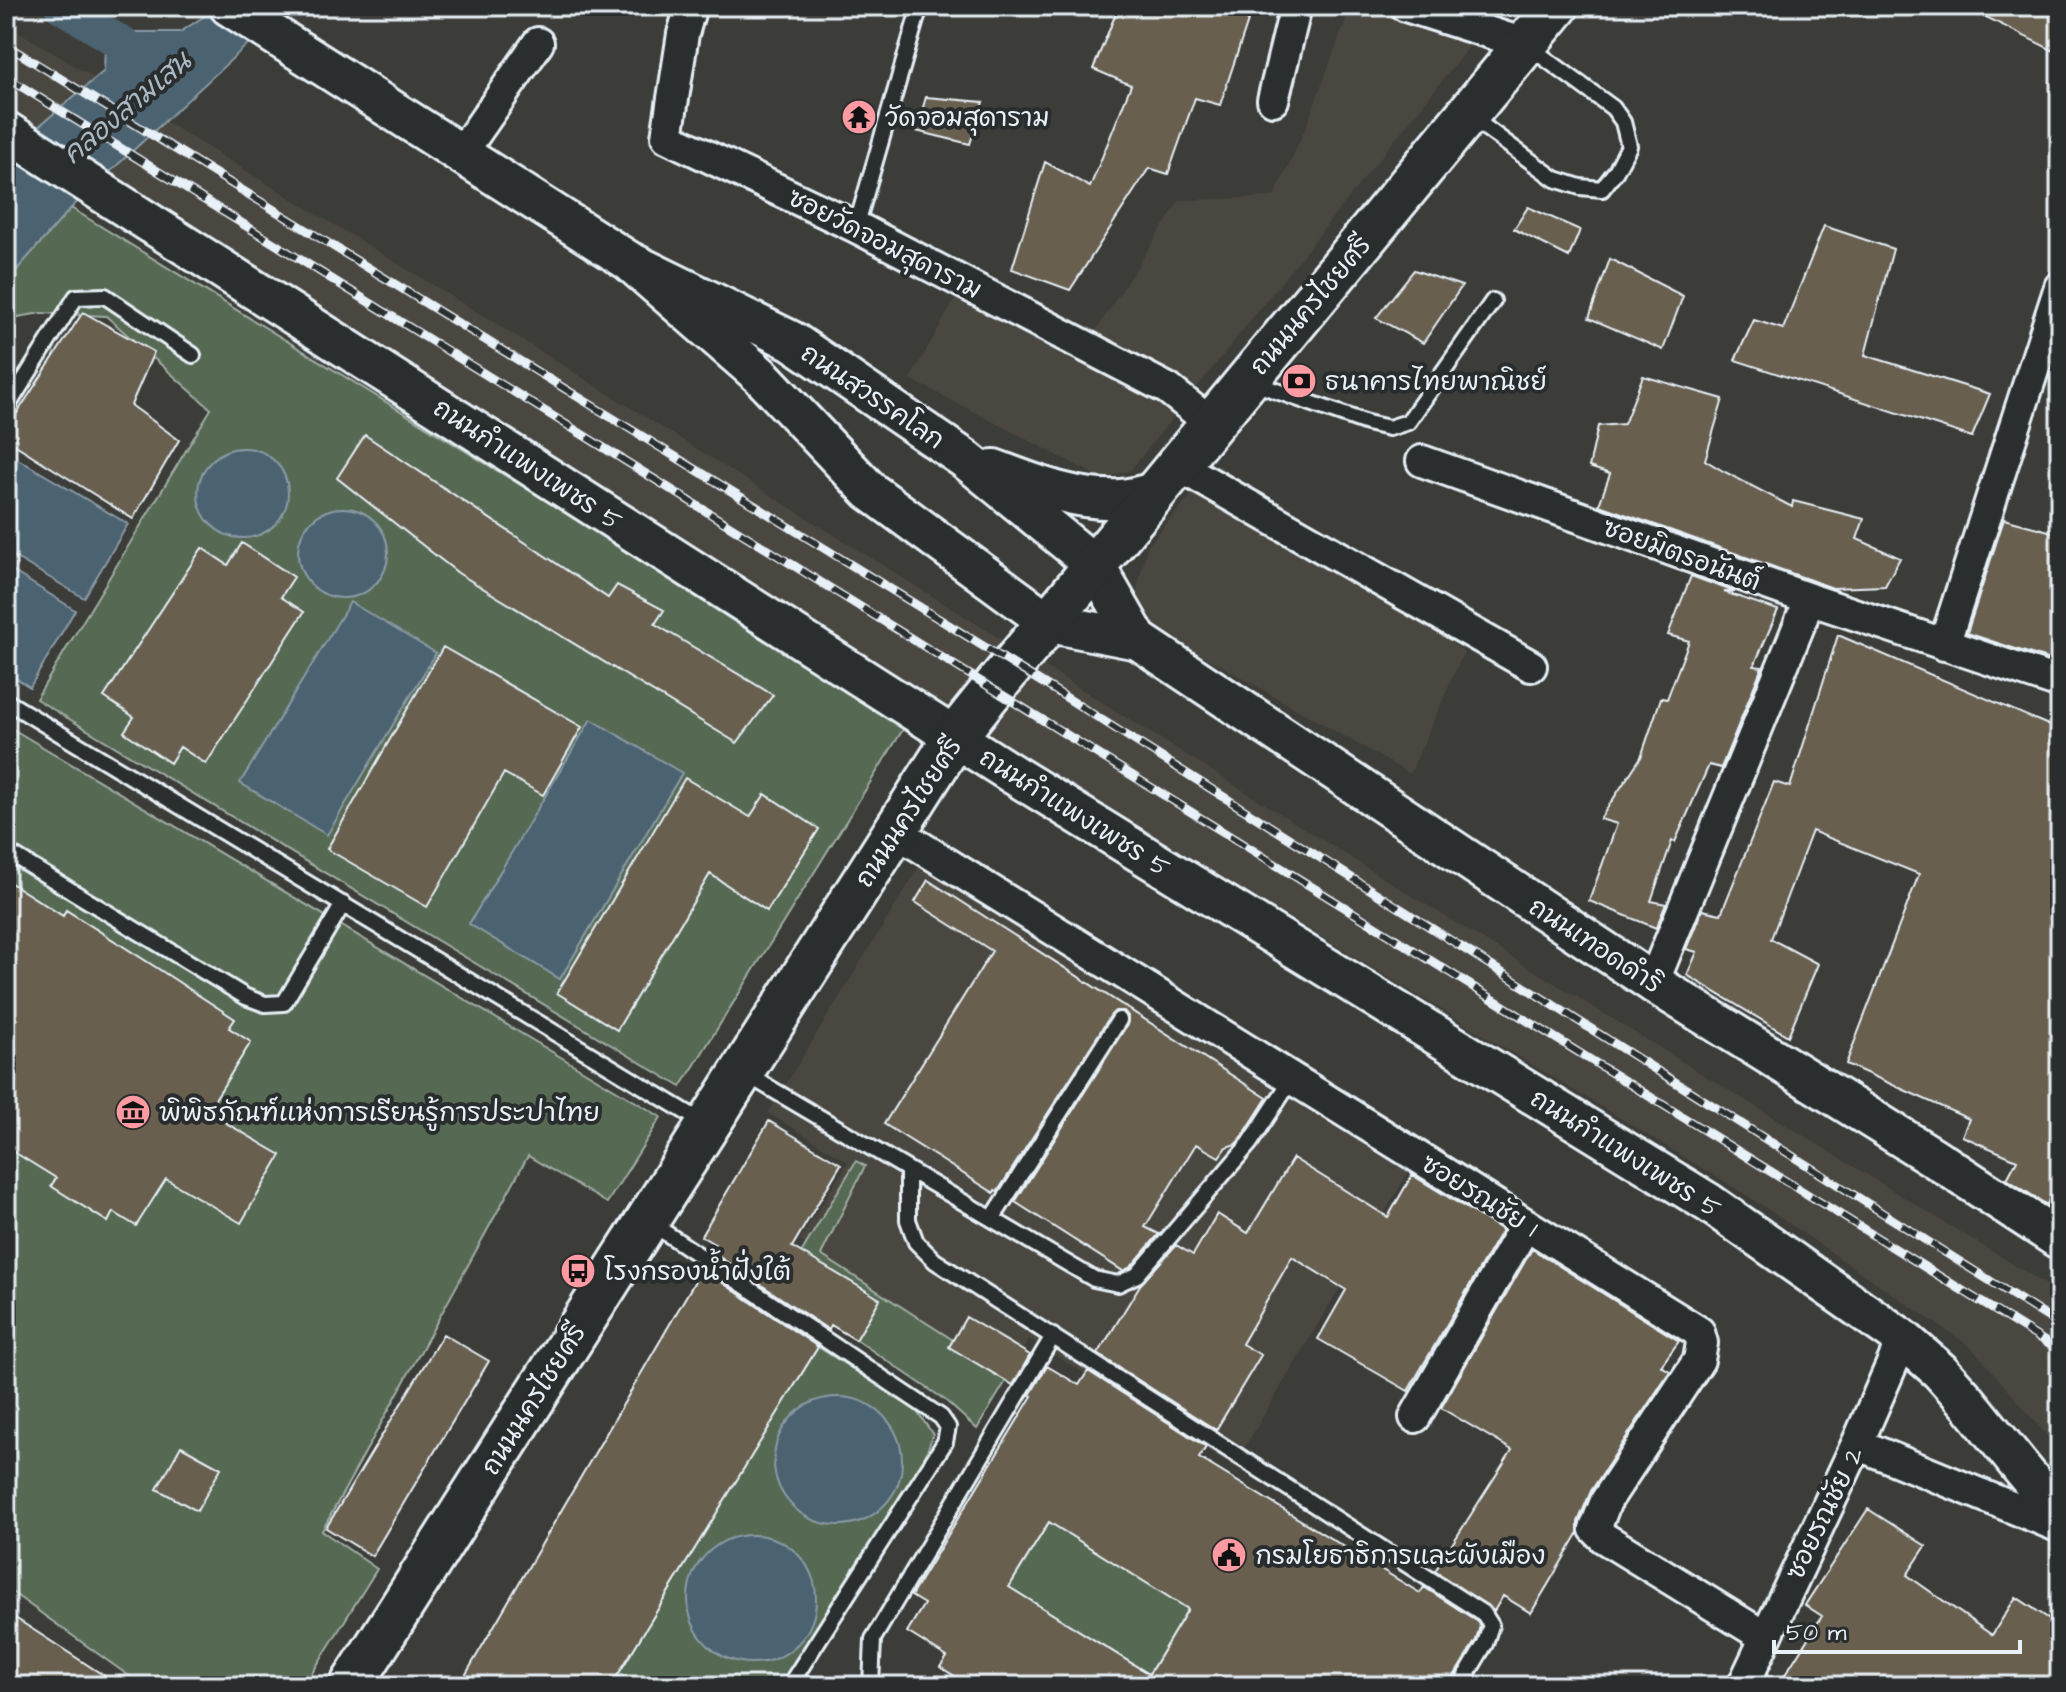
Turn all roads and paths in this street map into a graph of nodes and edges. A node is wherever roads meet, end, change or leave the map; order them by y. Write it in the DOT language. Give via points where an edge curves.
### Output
graph roads {
  1 [pos="229,6"];
  2 [pos="691,6"];
  3 [pos="920,6"];
  4 [pos="1296,6"];
  5 [pos="1406,6"];
  6 [pos="1557,6"];
  7 [pos="538,43"];
  8 [pos="1525,44"];
  9 [pos="1273,100"];
  10 [pos="1468,114"];
  11 [pos="6,131"];
  12 [pos="461,154"];
  13 [pos="856,227"];
  14 [pos="629,261"];
  15 [pos="2060,288"];
  16 [pos="1493,301"];
  17 [pos="193,355"];
  18 [pos="1247,381"];
  19 [pos="6,409"];
  20 [pos="1212,424"];
  21 [pos="965,459"];
  22 [pos="1422,461"];
  23 [pos="1168,478"];
  24 [pos="1095,565"];
  25 [pos="1802,618"];
  26 [pos="1050,623"];
  27 [pos="1138,640"];
  28 [pos="1944,645"];
  29 [pos="1531,666"];
  30 [pos="2060,683"];
  31 [pos="6,701"];
  32 [pos="955,737"];
  33 [pos="895,831"];
  34 [pos="6,851"];
  35 [pos="343,904"];
  36 [pos="1653,983"];
  37 [pos="1119,1020"];
  38 [pos="742,1072"];
  39 [pos="1292,1079"];
  40 [pos="708,1125"];
  41 [pos="908,1170"];
  42 [pos="992,1219"];
  43 [pos="647,1221"];
  44 [pos="1526,1224"];
  45 [pos="2060,1240"];
  46 [pos="1053,1336"];
  47 [pos="1903,1339"];
  48 [pos="1415,1417"];
  49 [pos="1857,1444"];
  50 [pos="2060,1516"];
  51 [pos="2060,1527"];
  52 [pos="1765,1637"];
  53 [pos="351,1686"];
  54 [pos="789,1686"];
  55 [pos="871,1686"];
  56 [pos="1460,1686"];
  57 [pos="1743,1686"];
  1 -- 12 [label="street, ถนนสวรรคโลก"];
  2 -- 13 [label="street, ซอยวัดจอมสุดาราม" via="667,137"];
  3 -- 13 [label="lane"];
  4 -- 9 [label="street"];
  5 -- 8 [label="street"];
  6 -- 8 [label="main road, ถนนนครไชยศรี"];
  7 -- 12 [label="street"];
  8 -- 10 [label="main road, ถนนนครไชยศรี"];
  8 -- 10 [label="lane" via="1613,108 1623,122 1629,146 1602,189 1555,179"];
  10 -- 18 [label="main road, ถนนนครไชยศรี"];
  11 -- 32 [label="street, ถนนกำแพงเพชร 5"];
  12 -- 14 [label="street, ถนนสวรรคโลก"];
  13 -- 20 [label="street, ซอยวัดจอมสุดาราม" via="1168,389"];
  14 -- 21 [label="street, ถนนสวรรคโลก" via="792,341"];
  14 -- 26 [label="street, ถนนสวรรคโลก" via="761,376 870,491"];
  15 -- 28 [label="street"];
  16 -- 18 [label="lane" via="1408,422 1389,428 1367,423"];
  17 -- 19 [label="lane" via="105,296 76,297"];
  18 -- 20 [label="main road, ถนนนครไชยศรี"];
  20 -- 23 [label="main road, ถนนนครไชยศรี"];
  21 -- 23 [label="street" via="1049,490 1089,497 1121,499"];
  21 -- 24 [label="street, ถนนสวรรคโลก"];
  22 -- 28 [label="street, ซอยมิตรอนันต์"];
  23 -- 24 [label="main road, ถนนนครไชยศรี"];
  23 -- 29 [label="street"];
  24 -- 26 [label="main road, ถนนนครไชยศรี"];
  24 -- 27 [label="street, ถนนเทอดดำริ"];
  25 -- 36 [label="street"];
  26 -- 27 [label="street, ถนนเทอดดำริ"];
  26 -- 32 [label="main road, ถนนนครไชยศรี"];
  27 -- 36 [label="street, ถนนเทอดดำริ"];
  28 -- 30 [label="street, ซอยมิตรอนันต์"];
  31 -- 35 [label="lane"];
  32 -- 33 [label="main road, ถนนนครไชยศรี"];
  32 -- 47 [label="street, ถนนกำแพงเพชร 5" via="1709,1203"];
  33 -- 38 [label="main road, ถนนนครไชยศรี"];
  33 -- 39 [label="street, ซอยรณชัย 1"];
  34 -- 35 [label="lane" via="265,1004 284,1003"];
  35 -- 40 [label="lane"];
  36 -- 45 [label="street, ถนนเทอดดำริ"];
  37 -- 42 [label="lane"];
  38 -- 40 [label="main road, ถนนนครไชยศรี"];
  38 -- 41 [label="lane"];
  39 -- 42 [label="lane" via="1250,1143 1137,1275 1118,1284 1094,1279"];
  39 -- 44 [label="street, ซอยรณชัย 1"];
  40 -- 43 [label="main road, ถนนนครไชยศรี"];
  41 -- 42 [label="lane"];
  41 -- 46 [label="lane" via="908,1220 916,1242 935,1261"];
  43 -- 53 [label="main road, ถนนนครไชยศรี"];
  43 -- 54 [label="lane" via="941,1417 948,1427 945,1442"];
  44 -- 48 [label="street"];
  44 -- 52 [label="street, ซอยรณชัย 1" via="1699,1332 1699,1360 1606,1501 1595,1529"];
  46 -- 55 [label="lane" via="873,1639"];
  46 -- 56 [label="lane" via="1484,1614 1491,1625 1485,1644"];
  47 -- 49 [label="street, ซอยรณชัย 2"];
  47 -- 50 [label="street, ถนนกำแพงเพชร 5" via="1967,1401"];
  49 -- 51 [label="street"];
  49 -- 52 [label="street, ซอยรณชัย 2"];
  52 -- 57 [label="street, ซอยรณชัย 2"];
}
